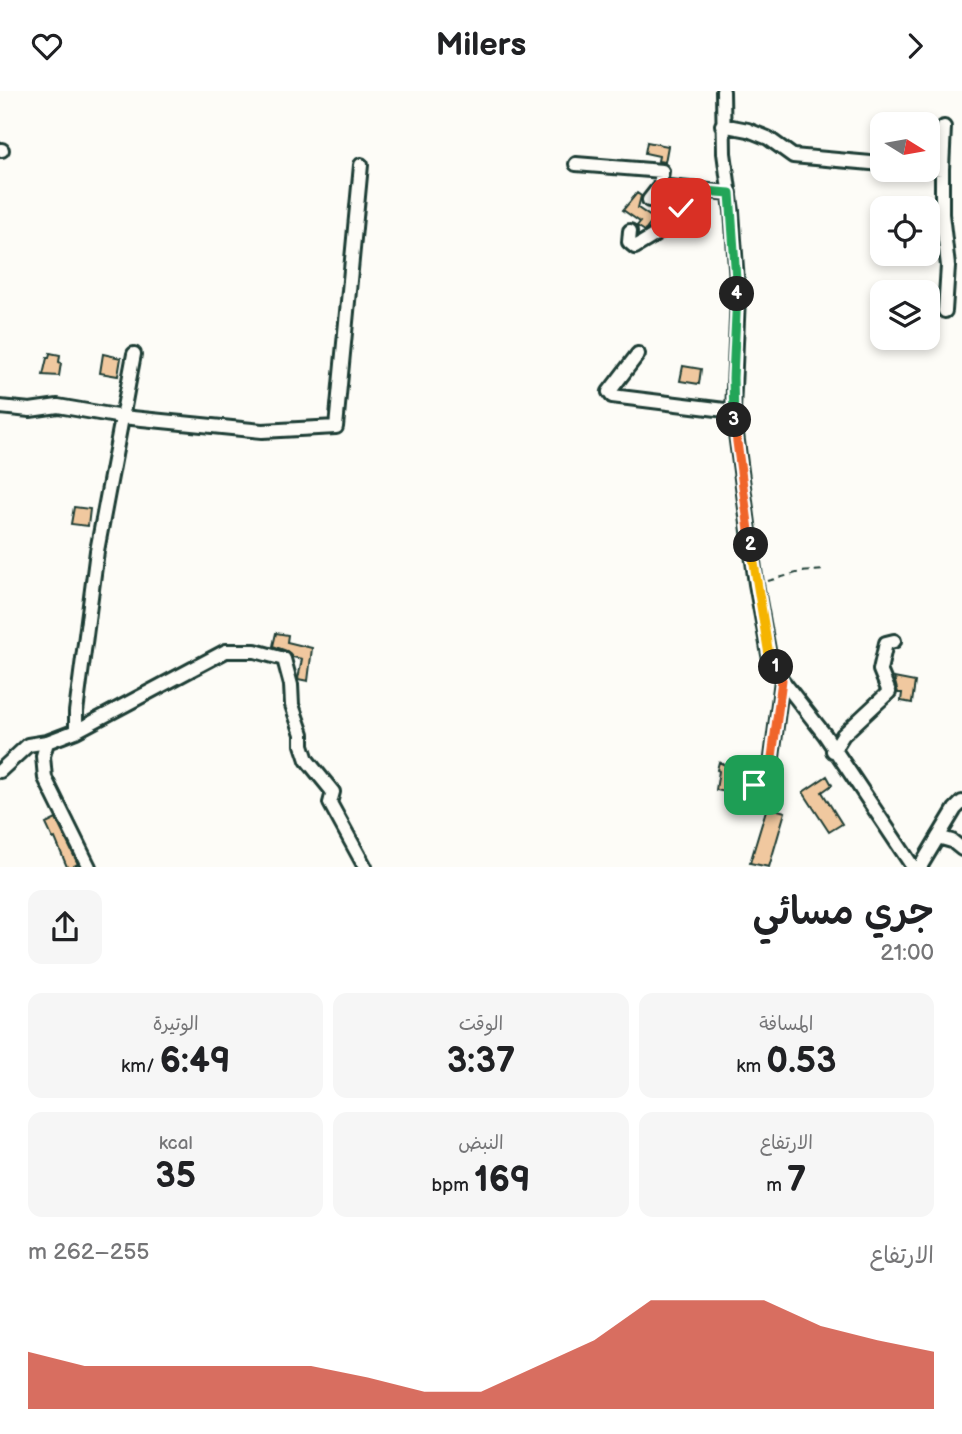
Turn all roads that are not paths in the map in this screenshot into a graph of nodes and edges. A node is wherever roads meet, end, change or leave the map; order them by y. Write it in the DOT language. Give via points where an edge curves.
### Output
graph roads {
  1 [pos="723,91"];
  2 [pos="722,125"];
  3 [pos="944,127"];
  4 [pos="870,163"];
  5 [pos="576,164"];
  6 [pos="361,165"];
  7 [pos="942,169"];
  8 [pos="660,186"];
  9 [pos="686,189"];
  10 [pos="730,193"];
  11 [pos="649,200"];
  12 [pos="630,231"];
  13 [pos="945,311"];
  14 [pos="134,354"];
  15 [pos="638,354"];
  16 [pos="0,407"];
  17 [pos="733,411"];
  18 [pos="122,417"];
  19 [pos="894,641"];
  20 [pos="782,680"];
  21 [pos="76,731"];
  22 [pos="47,742"];
  23 [pos="833,751"];
  24 [pos="0,771"];
  25 [pos="754,785"];
  26 [pos="962,802"];
  27 [pos="938,837"];
  28 [pos="962,849"];
  29 [pos="89,867"];
  30 [pos="365,867"];
  31 [pos="913,867"];
  32 [pos="920,867"];
  1 -- 2 [label="street"];
  2 -- 4 [label="street" via="768,138 793,156"];
  2 -- 10 [label="street"];
  3 -- 7 [label="street"];
  5 -- 8 [label="street" via="662,171"];
  6 -- 18 [label="street" via="336,428 262,431"];
  7 -- 13 [label="street" via="948,266"];
  8 -- 9 [label="street"];
  8 -- 11 [label="street"];
  9 -- 10 [label="street"];
  9 -- 12 [label="street" via="669,226 635,247 629,242"];
  10 -- 17 [label="street" via="737,297"];
  14 -- 18 [label="street"];
  15 -- 17 [label="street" via="609,392 612,396"];
  16 -- 18 [label="street" via="30,410 58,406"];
  17 -- 20 [label="street" via="756,584 769,655"];
  18 -- 21 [label="street" via="97,551"];
  19 -- 23 [label="street" via="886,643 880,670 888,692 843,735"];
  20 -- 23 [label="street"];
  20 -- 25 [label="street" via="771,765"];
  21 -- 22 [label="street"];
  21 -- 30 [label="street" via="226,651 255,651 284,659 307,760 333,792 330,803"];
  22 -- 24 [label="street" via="28,745"];
  22 -- 29 [label="street" via="45,778"];
  23 -- 31 [label="street"];
  26 -- 27 [label="street"];
  27 -- 28 [label="street"];
  27 -- 32 [label="street"];
}
